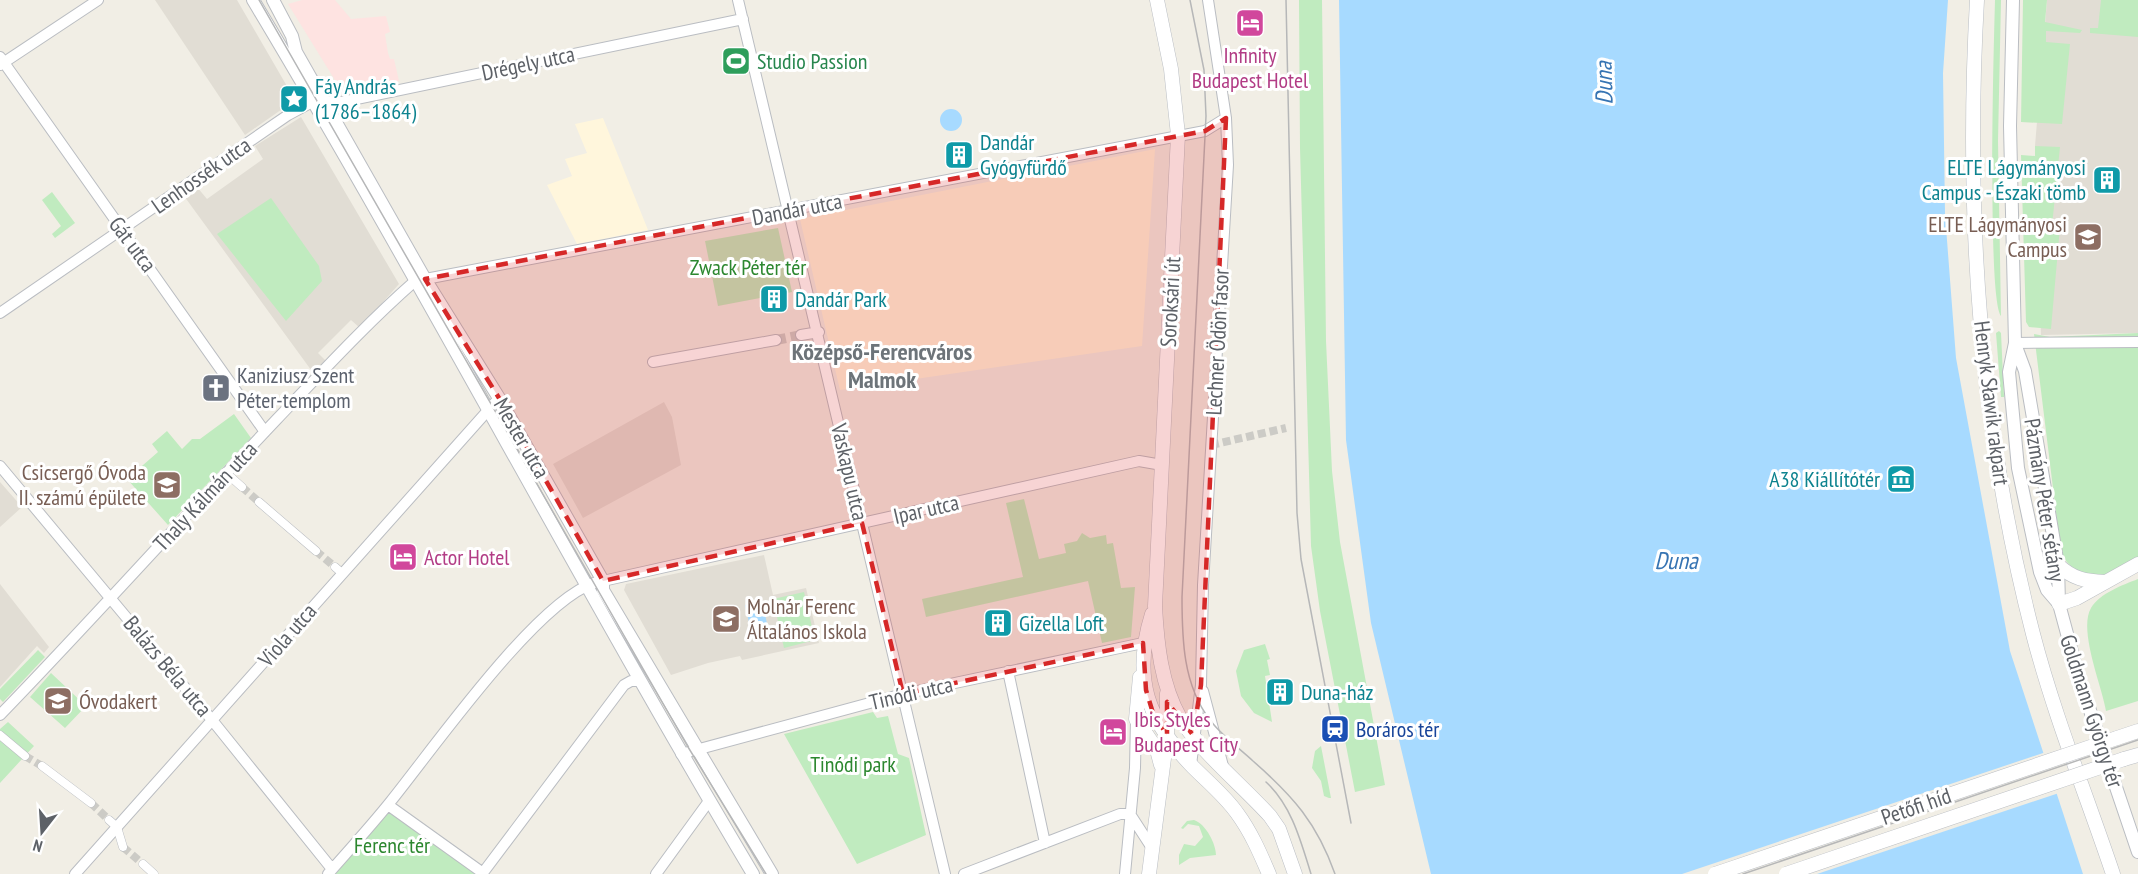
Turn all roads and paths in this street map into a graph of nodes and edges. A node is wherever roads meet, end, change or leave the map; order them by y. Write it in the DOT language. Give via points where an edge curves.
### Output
graph roads {
  1 [pos="98,0"];
  2 [pos="253,0"];
  3 [pos="273,0"];
  4 [pos="738,0"];
  5 [pos="1157,0"];
  6 [pos="1208,0"];
  7 [pos="1977,0"];
  8 [pos="2013,0"];
  9 [pos="743,18"];
  10 [pos="1,62"];
  11 [pos="319,101"];
  12 [pos="1226,118"];
  13 [pos="1178,135"];
  14 [pos="790,211"];
  15 [pos="121,231"];
  16 [pos="420,280"];
  17 [pos="0,313"];
  18 [pos="819,332"];
  19 [pos="801,335"];
  20 [pos="776,340"];
  21 [pos="2138,342"];
  22 [pos="2015,343"];
  23 [pos="653,362"];
  24 [pos="499,398"];
  25 [pos="488,408"];
  26 [pos="265,432"];
  27 [pos="1162,465"];
  28 [pos="0,466"];
  29 [pos="225,472"];
  30 [pos="242,487"];
  31 [pos="259,502"];
  32 [pos="862,524"];
  33 [pos="316,550"];
  34 [pos="2138,564"];
  35 [pos="2058,565"];
  36 [pos="2105,582"];
  37 [pos="585,586"];
  38 [pos="603,586"];
  39 [pos="111,598"];
  40 [pos="2059,604"];
  41 [pos="1155,606"];
  42 [pos="1143,643"];
  43 [pos="1142,666"];
  44 [pos="1008,671"];
  45 [pos="640,681"];
  46 [pos="1201,685"];
  47 [pos="1167,688"];
  48 [pos="903,694"];
  49 [pos="0,715"];
  50 [pos="1136,719"];
  51 [pos="212,720"];
  52 [pos="2138,731"];
  53 [pos="0,735"];
  54 [pos="1167,735"];
  55 [pos="1193,735"];
  56 [pos="696,750"];
  57 [pos="681,754"];
  58 [pos="2138,755"];
  59 [pos="25,756"];
  60 [pos="1191,765"];
  61 [pos="42,766"];
  62 [pos="1223,766"];
  63 [pos="1163,772"];
  64 [pos="709,801"];
  65 [pos="91,803"];
  66 [pos="388,805"];
  67 [pos="1130,814"];
  68 [pos="113,823"];
  69 [pos="1046,843"];
  70 [pos="123,847"];
  71 [pos="1152,848"];
  72 [pos="2138,852"];
  73 [pos="143,864"];
  74 [pos="330,872"];
  75 [pos="483,873"];
  76 [pos="75,874"];
  77 [pos="154,874"];
  78 [pos="657,874"];
  79 [pos="753,874"];
  80 [pos="772,874"];
  81 [pos="945,874"];
  82 [pos="964,874"];
  83 [pos="1125,874"];
  84 [pos="1149,874"];
  85 [pos="1269,874"];
  86 [pos="1295,874"];
  87 [pos="1715,874"];
  88 [pos="1786,874"];
  89 [pos="2113,874"];
  1 -- 10 [label="street"];
  2 -- 11 [label="street, Mester utca"];
  3 -- 11 [label="street, Mester utca"];
  4 -- 9 [label="street, Vaskapu utca"];
  5 -- 13 [label="main road, Soroksári út"];
  6 -- 12 [label="street, Lechner Ödön fasor"];
  7 -- 89 [label="main road, Henryk Sławik rakpart" via="1976,226 1990,413 2033,635"];
  8 -- 22 [label="street, Pázmány Péter sétány" via="2010,126"];
  9 -- 11 [label="street, Drégely utca" via="342,102"];
  9 -- 14 [label="street, Vaskapu utca"];
  10 -- 15 [label="street, Gát utca"];
  11 -- 15 [label="street, Lenhossék utca" via="288,115"];
  11 -- 16 [label="street, Mester utca"];
  12 -- 13 [label="street, Dandár utca" via="1205,131"];
  12 -- 46 [label="street, Lechner Ödön fasor" via="1228,165 1203,585"];
  13 -- 14 [label="street, Dandár utca"];
  13 -- 27 [label="main road, Soroksári út"];
  14 -- 16 [label="street, Dandár utca"];
  14 -- 18 [label="street, Vaskapu utca"];
  15 -- 17 [label="street, Lenhossék utca"];
  15 -- 26 [label="street, Gát utca"];
  16 -- 24 [label="street, Mester utca"];
  16 -- 25 [label="street, Mester utca"];
  16 -- 26 [label="street, Thaly Kálmán utca" via="384,308"];
  18 -- 19 [label="street"];
  18 -- 32 [label="street, Vaskapu utca"];
  20 -- 23 [label="street"];
  21 -- 22 [label="street"];
  22 -- 35 [label="street, Pázmány Péter sétány" via="2025,371"];
  22 -- 40 [label="street, Pázmány Péter sétány" via="2008,372 2018,468 2040,573"];
  24 -- 25 [label="street, Viola utca"];
  24 -- 38 [label="street, Mester utca"];
  25 -- 37 [label="street, Mester utca"];
  25 -- 51 [label="street, Viola utca" via="339,570"];
  26 -- 29 [label="street, Thaly Kálmán utca"];
  27 -- 32 [label="street, Ipar utca" via="1139,461"];
  27 -- 41 [label="main road, Soroksári út"];
  28 -- 39 [label="street, Balázs Béla utca"];
  29 -- 30 [label="street"];
  29 -- 39 [label="street, Thaly Kálmán utca"];
  31 -- 33 [label="street"];
  32 -- 38 [label="street, Ipar utca"];
  32 -- 48 [label="street, Vaskapu utca"];
  34 -- 36 [label="main road"];
  35 -- 36 [label="main road" via="2072,577"];
  35 -- 40 [label="street, Pázmány Péter sétány"];
  36 -- 40 [label="main road"];
  37 -- 38 [label="street, Ipar utca"];
  37 -- 45 [label="street, Mester utca"];
  37 -- 66 [label="street, Ipar utca" via="575,590 538,624 490,676"];
  38 -- 56 [label="street, Mester utca"];
  39 -- 49 [label="street, Thaly Kálmán utca"];
  39 -- 51 [label="street, Balázs Béla utca"];
  40 -- 72 [label="street, Goldmann György tér" via="2079,678"];
  41 -- 42 [label="main road, Soroksári út"];
  41 -- 47 [label="main road, Soroksári út" via="1158,648"];
  42 -- 43 [label="main road, Soroksári út"];
  42 -- 44 [label="street, Tinódi utca"];
  43 -- 50 [label="main road"];
  43 -- 54 [label="main road" via="1153,713"];
  44 -- 48 [label="street, Tinódi utca"];
  44 -- 69 [label="street"];
  45 -- 57 [label="street, Mester utca"];
  45 -- 75 [label="street" via="624,685"];
  46 -- 55 [label="street, Lechner Ödön fasor"];
  46 -- 62 [label="street, Lechner Ödön fasor"];
  47 -- 54 [label="main road"];
  47 -- 55 [label="main road" via="1179,716"];
  48 -- 56 [label="street, Tinódi utca"];
  48 -- 81 [label="street, Vaskapu utca"];
  50 -- 63 [label="main road" via="1157,750"];
  50 -- 67 [label="street"];
  51 -- 68 [label="street, Viola utca"];
  51 -- 74 [label="street, Balázs Béla utca"];
  52 -- 87 [label="main road, Petőfi híd, bridge"];
  53 -- 59 [label="street"];
  54 -- 60 [label="main road"];
  54 -- 63 [label="main road"];
  55 -- 60 [label="street, Lechner Ödön fasor"];
  55 -- 62 [label="main road"];
  56 -- 57 [label="street, Tinódi utca"];
  56 -- 80 [label="street, Mester utca"];
  57 -- 64 [label="street, Mester utca"];
  58 -- 88 [label="main road, Petőfi híd, bridge"];
  60 -- 85 [label="main road" via="1237,813"];
  61 -- 65 [label="street"];
  62 -- 86 [label="main road" via="1279,829"];
  63 -- 71 [label="main road"];
  64 -- 78 [label="street"];
  64 -- 79 [label="street, Mester utca"];
  66 -- 74 [label="street"];
  66 -- 75 [label="street"];
  67 -- 69 [label="street" via="1120,814"];
  67 -- 71 [label="street"];
  67 -- 83 [label="street"];
  68 -- 70 [label="street"];
  68 -- 76 [label="street, Viola utca"];
  69 -- 82 [label="street"];
  71 -- 84 [label="main road"];
  73 -- 77 [label="street"];
}
